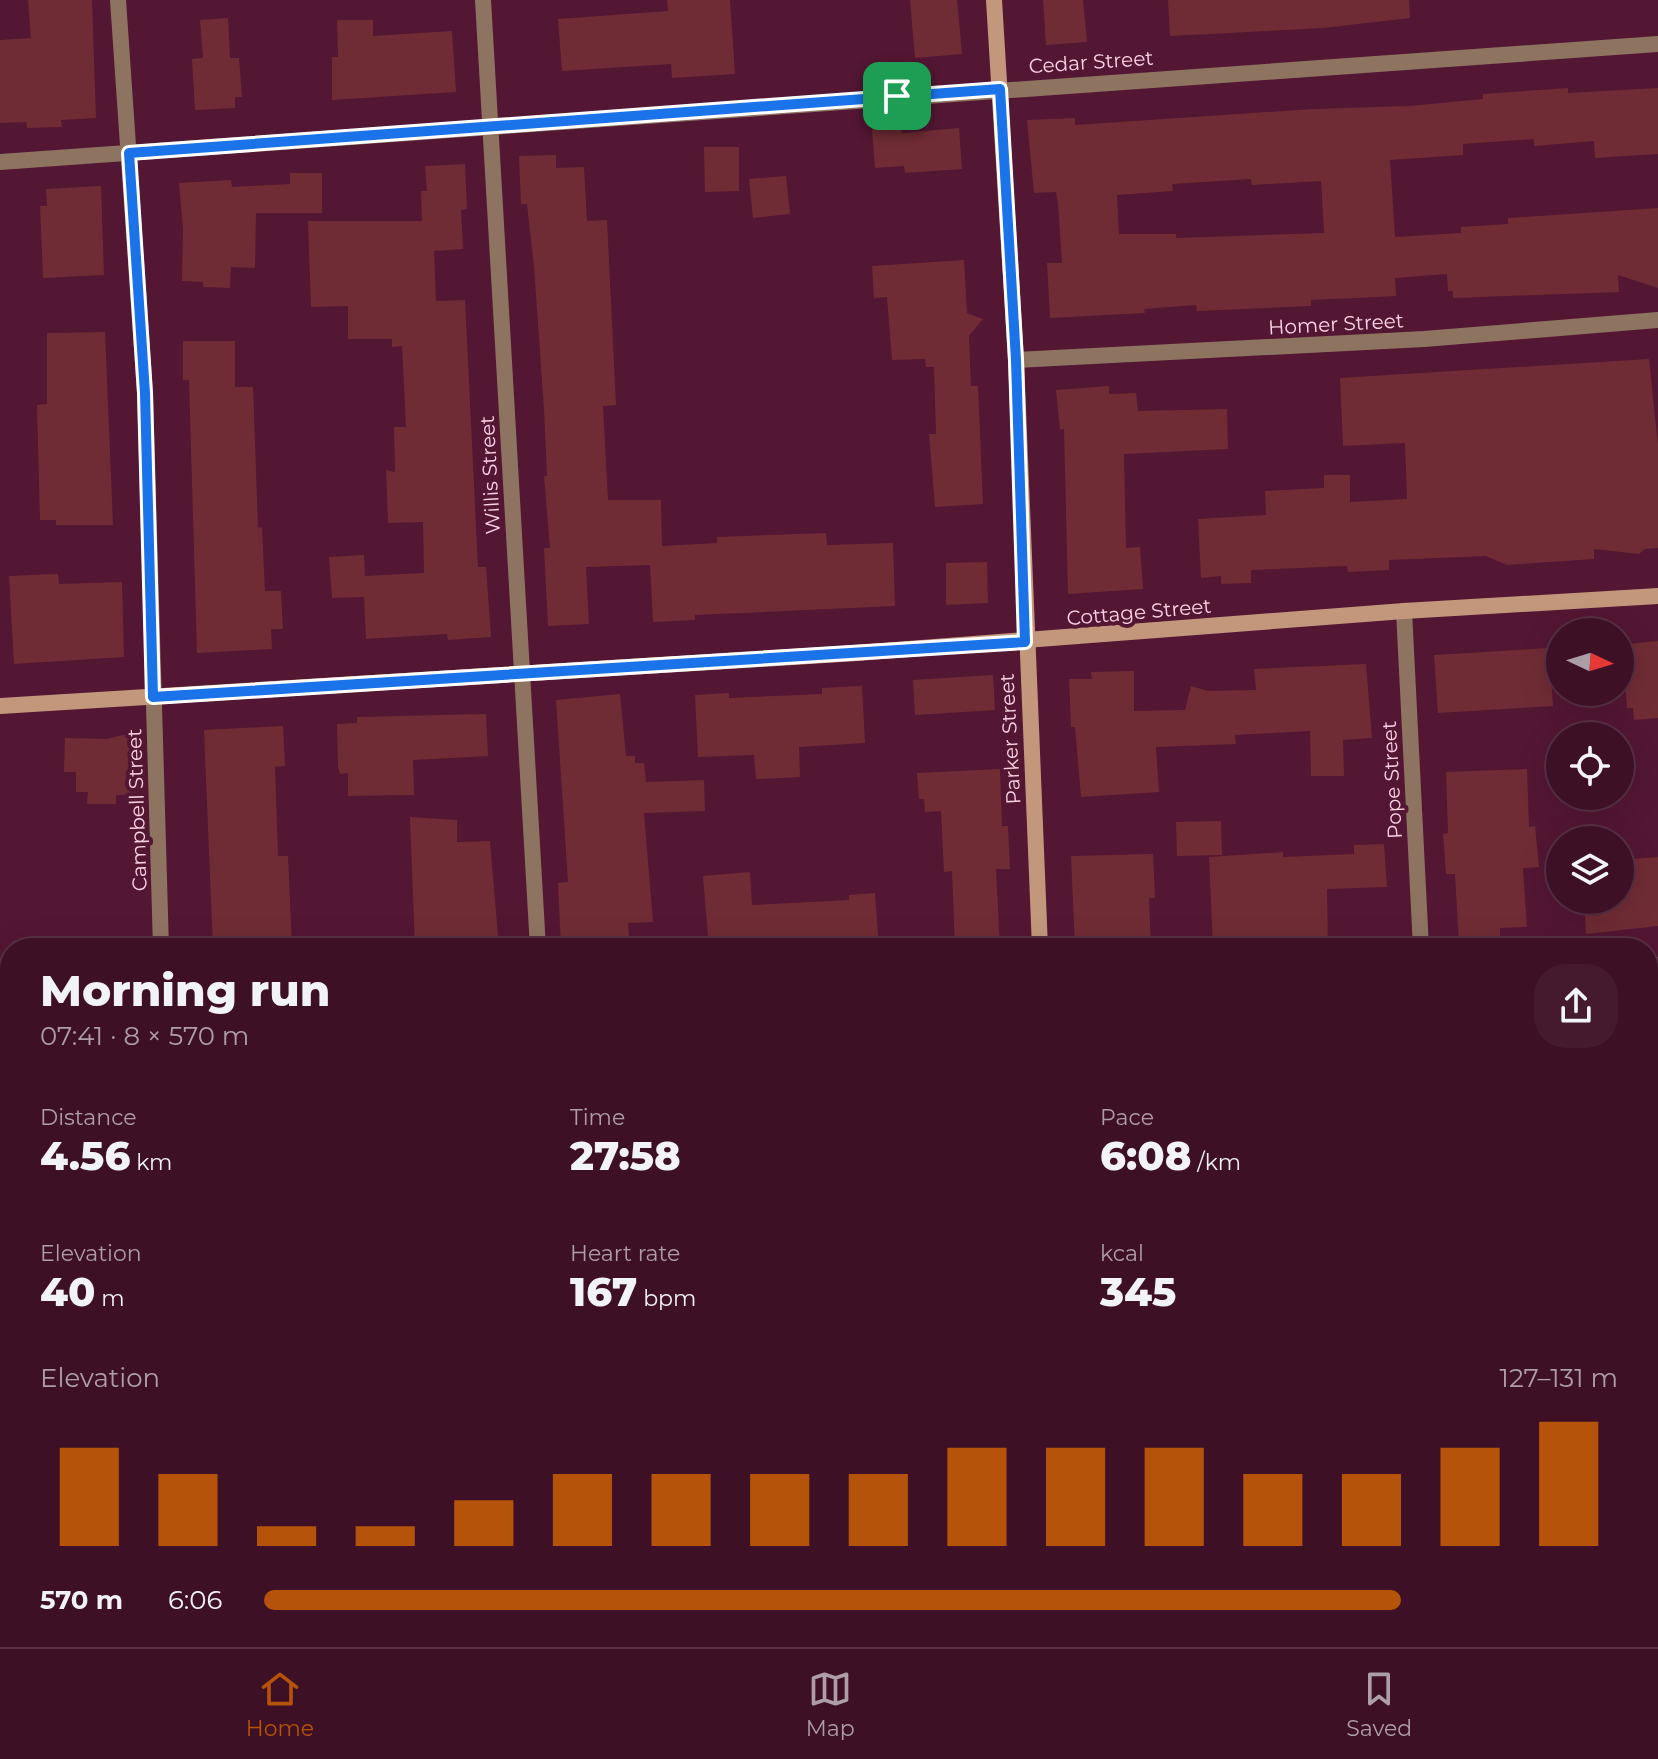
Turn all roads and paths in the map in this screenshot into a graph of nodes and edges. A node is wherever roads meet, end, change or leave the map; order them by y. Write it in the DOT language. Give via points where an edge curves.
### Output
graph roads {
  1 [pos="118,0"];
  2 [pos="483,0"];
  3 [pos="994,0"];
  4 [pos="1658,44"];
  5 [pos="1000,89"];
  6 [pos="489,125"];
  7 [pos="129,153"];
  8 [pos="0,162"];
  9 [pos="1658,320"];
  10 [pos="1016,360"];
  11 [pos="1658,596"];
  12 [pos="1404,611"];
  13 [pos="1025,642"];
  14 [pos="520,674"];
  15 [pos="153,697"];
  16 [pos="0,706"];
  17 [pos="161,938"];
  18 [pos="537,938"];
  19 [pos="1040,938"];
  20 [pos="1420,938"];
  1 -- 7 [label="street, Campbell Street"];
  2 -- 6 [label="street, Willis Street"];
  3 -- 5 [label="main road, Parker Street"];
  4 -- 5 [label="street, Cedar Street"];
  5 -- 6 [label="street, Cedar Street"];
  5 -- 10 [label="main road, Parker Street"];
  6 -- 7 [label="street, Cedar Street"];
  6 -- 14 [label="street, Willis Street"];
  7 -- 8 [label="street, Cedar Street"];
  7 -- 15 [label="street, Campbell Street" via="145,393"];
  9 -- 10 [label="street, Homer Street" via="1424,339"];
  10 -- 13 [label="main road, Parker Street"];
  11 -- 12 [label="main road, Cottage Street"];
  12 -- 13 [label="main road, Cottage Street"];
  12 -- 20 [label="street, Pope Street"];
  13 -- 14 [label="main road, Cottage Street"];
  13 -- 19 [label="main road, Parker Street"];
  14 -- 15 [label="main road, Cottage Street"];
  14 -- 18 [label="street, Willis Street"];
  15 -- 16 [label="main road, Cottage Street"];
  15 -- 17 [label="street, Campbell Street"];
}
